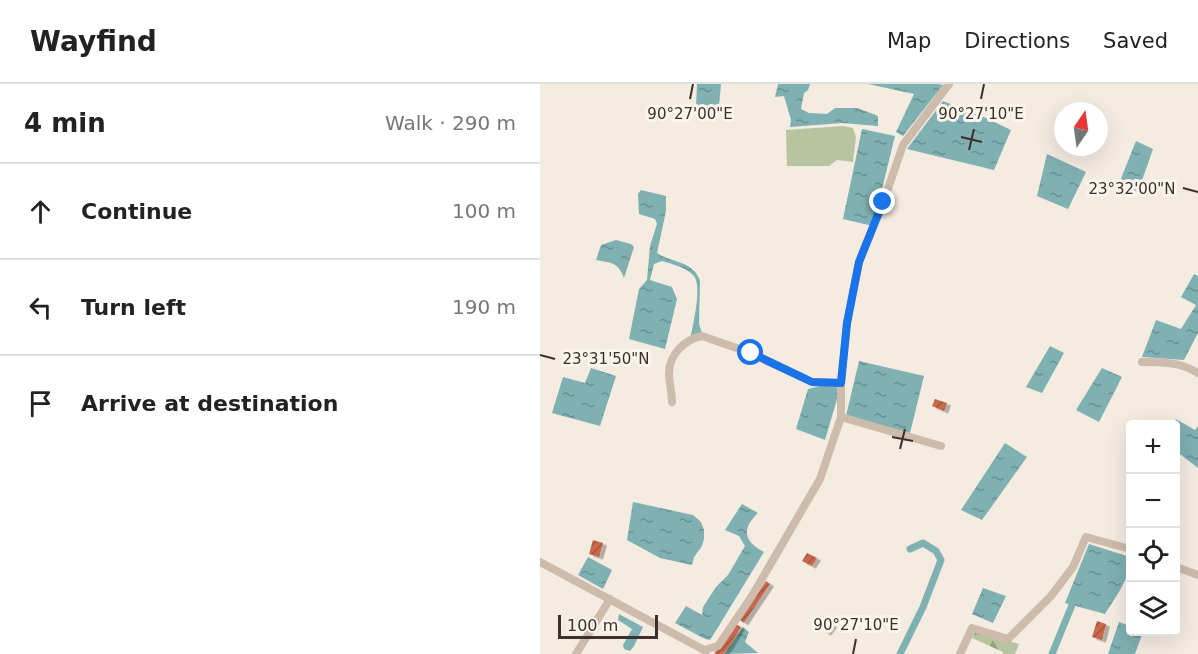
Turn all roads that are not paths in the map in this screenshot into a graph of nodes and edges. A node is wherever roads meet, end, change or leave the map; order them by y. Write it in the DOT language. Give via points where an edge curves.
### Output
graph roads {
  1 [pos="949,84"];
  2 [pos="1142,362"];
  3 [pos="1198,373"];
  4 [pos="841,383"];
  5 [pos="672,402"];
  6 [pos="842,417"];
  7 [pos="941,446"];
  8 [pos="1126,548"];
  9 [pos="540,562"];
  10 [pos="1180,568"];
  11 [pos="1198,575"];
  12 [pos="610,600"];
  13 [pos="707,652"];
  14 [pos="576,654"];
  15 [pos="960,654"];
  1 -- 4 [label="street" via="903,145 859,262"];
  2 -- 3 [label="street" via="1186,365"];
  4 -- 5 [label="street" via="812,382 751,353 702,336 686,342 670,365"];
  4 -- 6 [label="street"];
  6 -- 7 [label="street"];
  6 -- 13 [label="street" via="809,500 752,596 718,646"];
  8 -- 15 [label="street" via="1086,537 1073,567 1051,596 1008,639 972,628"];
  9 -- 12 [label="street"];
  10 -- 11 [label="street"];
  12 -- 13 [label="street"];
  12 -- 14 [label="street"];
}
